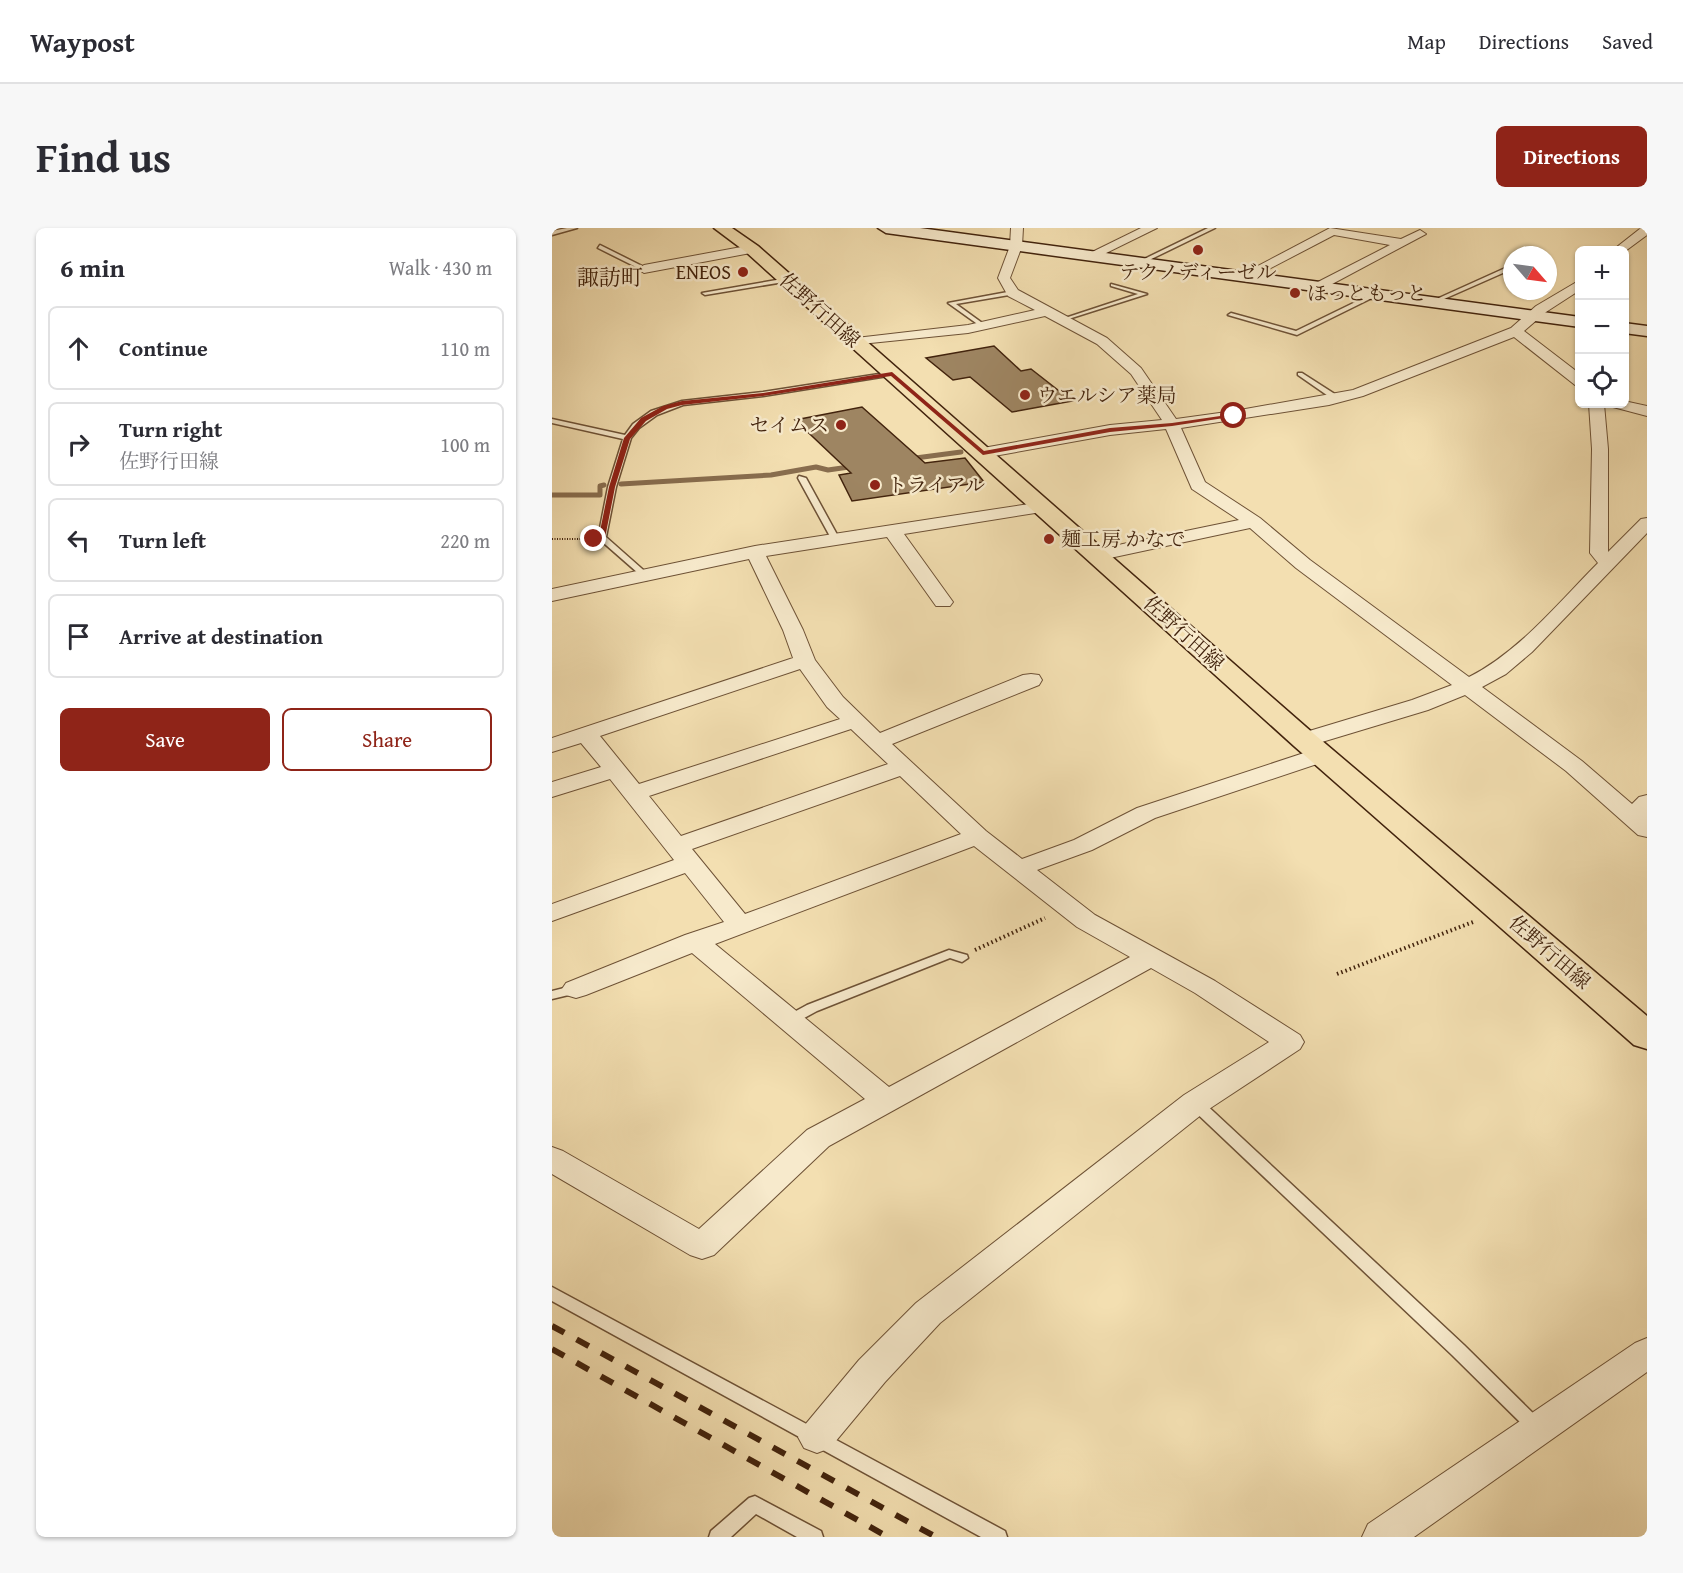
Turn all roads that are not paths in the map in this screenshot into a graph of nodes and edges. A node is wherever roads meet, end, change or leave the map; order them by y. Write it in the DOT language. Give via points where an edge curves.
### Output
graph roads {
  1 [pos="574,228"];
  2 [pos="722,228"];
  3 [pos="886,228"];
  4 [pos="1017,228"];
  5 [pos="1151,228"];
  6 [pos="1212,228"];
  7 [pos="1647,229"];
  8 [pos="552,233"];
  9 [pos="1419,234"];
  10 [pos="1402,243"];
  11 [pos="1016,246"];
  12 [pos="1624,246"];
  13 [pos="600,247"];
  14 [pos="752,249"];
  15 [pos="1090,256"];
  16 [pos="1139,263"];
  17 [pos="644,269"];
  18 [pos="1503,271"];
  19 [pos="1243,276"];
  20 [pos="788,280"];
  21 [pos="1113,285"];
  22 [pos="1319,287"];
  23 [pos="1575,287"];
  24 [pos="705,293"];
  25 [pos="1012,293"];
  26 [pos="1376,294"];
  27 [pos="1433,302"];
  28 [pos="1045,312"];
  29 [pos="1231,315"];
  30 [pos="1533,315"];
  31 [pos="1061,321"];
  32 [pos="1575,321"];
  33 [pos="983,326"];
  34 [pos="1629,329"];
  35 [pos="1516,331"];
  36 [pos="1647,331"];
  37 [pos="856,342"];
  38 [pos="892,374"];
  39 [pos="1300,374"];
  40 [pos="1575,378"];
  41 [pos="1337,398"];
  42 [pos="1629,407"];
  43 [pos="1597,408"];
  44 [pos="1647,411"];
  45 [pos="552,421"];
  46 [pos="1172,424"];
  47 [pos="627,438"];
  48 [pos="983,453"];
  49 [pos="802,478"];
  50 [pos="1042,507"];
  51 [pos="1254,522"];
  52 [pos="1647,523"];
  53 [pos="892,531"];
  54 [pos="836,540"];
  55 [pos="755,552"];
  56 [pos="1096,555"];
  57 [pos="1607,562"];
  58 [pos="646,577"];
  59 [pos="552,595"];
  60 [pos="943,602"];
  61 [pos="805,661"];
  62 [pos="1030,680"];
  63 [pos="1468,686"];
  64 [pos="855,721"];
  65 [pos="564,737"];
  66 [pos="877,742"];
  67 [pos="1312,747"];
  68 [pos="903,767"];
  69 [pos="615,770"];
  70 [pos="552,790"];
  71 [pos="634,793"];
  72 [pos="1642,817"];
  73 [pos="977,836"];
  74 [pos="683,854"];
  75 [pos="1019,868"];
  76 [pos="552,913"];
  77 [pos="740,925"];
  78 [pos="694,941"];
  79 [pos="1151,957"];
  80 [pos="962,958"];
  81 [pos="564,992"];
  82 [pos="790,1020"];
  83 [pos="1647,1036"];
  84 [pos="887,1101"];
  85 [pos="1195,1103"];
  86 [pos="552,1159"];
  87 [pos="552,1293"];
  88 [pos="1647,1353"];
  89 [pos="1539,1429"];
  90 [pos="817,1437"];
  91 [pos="718,1537"];
  92 [pos="814,1537"];
  93 [pos="998,1537"];
  94 [pos="1382,1537"];
  1 -- 8 [label="lane"];
  2 -- 14 [label="main road, 佐野行田線"];
  3 -- 11 [label="street"];
  4 -- 11 [label="street"];
  5 -- 15 [label="street"];
  6 -- 16 [label="lane"];
  7 -- 12 [label="street"];
  9 -- 10 [label="street"];
  10 -- 19 [label="street" via="1332,231"];
  10 -- 22 [label="street"];
  11 -- 15 [label="street"];
  11 -- 25 [label="street" via="1004,278"];
  13 -- 17 [label="lane"];
  14 -- 17 [label="street"];
  14 -- 20 [label="main road, 佐野行田線"];
  15 -- 16 [label="street"];
  16 -- 19 [label="street"];
  18 -- 27 [label="lane"];
  19 -- 22 [label="street"];
  20 -- 24 [label="lane"];
  20 -- 37 [label="main road, 佐野行田線"];
  21 -- 31 [label="lane" via="1144,294"];
  22 -- 26 [label="street"];
  23 -- 30 [label="street"];
  25 -- 28 [label="street"];
  25 -- 33 [label="lane" via="951,303"];
  26 -- 27 [label="street"];
  26 -- 29 [label="lane" via="1298,333"];
  27 -- 30 [label="street"];
  28 -- 31 [label="street"];
  28 -- 33 [label="street"];
  30 -- 32 [label="street"];
  30 -- 35 [label="street"];
  31 -- 46 [label="street" via="1115,351 1136,371"];
  33 -- 37 [label="street"];
  34 -- 36 [label="street"];
  35 -- 40 [label="street"];
  35 -- 41 [label="street"];
  37 -- 38 [label="main road, 佐野行田線"];
  38 -- 47 [label="lane" via="682,403 644,419"];
  38 -- 48 [label="main road, 佐野行田線"];
  39 -- 41 [label="lane"];
  41 -- 46 [label="street"];
  42 -- 44 [label="street"];
  43 -- 57 [label="street" via="1599,553"];
  45 -- 47 [label="lane"];
  46 -- 48 [label="street" via="1110,430"];
  46 -- 51 [label="street" via="1198,485"];
  47 -- 58 [label="lane" via="602,538"];
  48 -- 50 [label="main road, 佐野行田線"];
  49 -- 54 [label="lane"];
  50 -- 53 [label="street"];
  50 -- 56 [label="main road, 佐野行田線"];
  51 -- 56 [label="street"];
  51 -- 63 [label="street" via="1303,564"];
  52 -- 57 [label="street"];
  53 -- 54 [label="street"];
  53 -- 60 [label="street"];
  54 -- 55 [label="street"];
  55 -- 58 [label="street"];
  55 -- 61 [label="street"];
  56 -- 67 [label="main road, 佐野行田線"];
  57 -- 63 [label="street" via="1526,648 1499,670"];
  58 -- 59 [label="street"];
  61 -- 64 [label="street" via="835,702"];
  61 -- 65 [label="street"];
  62 -- 66 [label="street"];
  63 -- 67 [label="street"];
  63 -- 72 [label="street"];
  64 -- 66 [label="street"];
  64 -- 71 [label="street"];
  65 -- 69 [label="street"];
  66 -- 68 [label="street"];
  67 -- 75 [label="street" via="1146,813 1083,845"];
  67 -- 83 [label="main road, 佐野行田線"];
  68 -- 73 [label="street"];
  68 -- 74 [label="street"];
  69 -- 70 [label="street"];
  69 -- 71 [label="street"];
  71 -- 74 [label="street"];
  73 -- 75 [label="street"];
  73 -- 77 [label="street"];
  74 -- 76 [label="street"];
  74 -- 77 [label="street"];
  75 -- 79 [label="street" via="1086,921"];
  77 -- 78 [label="street"];
  78 -- 81 [label="street"];
  78 -- 82 [label="street"];
  79 -- 84 [label="street"];
  79 -- 85 [label="street" via="1290,1042"];
  80 -- 82 [label="lane" via="949,954"];
  82 -- 84 [label="street"];
  84 -- 86 [label="street" via="819,1138 702,1246"];
  85 -- 89 [label="lane"];
  85 -- 90 [label="street" via="928,1313 872,1371"];
  87 -- 90 [label="lane"];
  88 -- 89 [label="street"];
  89 -- 94 [label="street"];
  90 -- 93 [label="lane"];
  91 -- 92 [label="lane" via="755,1504"];
}
